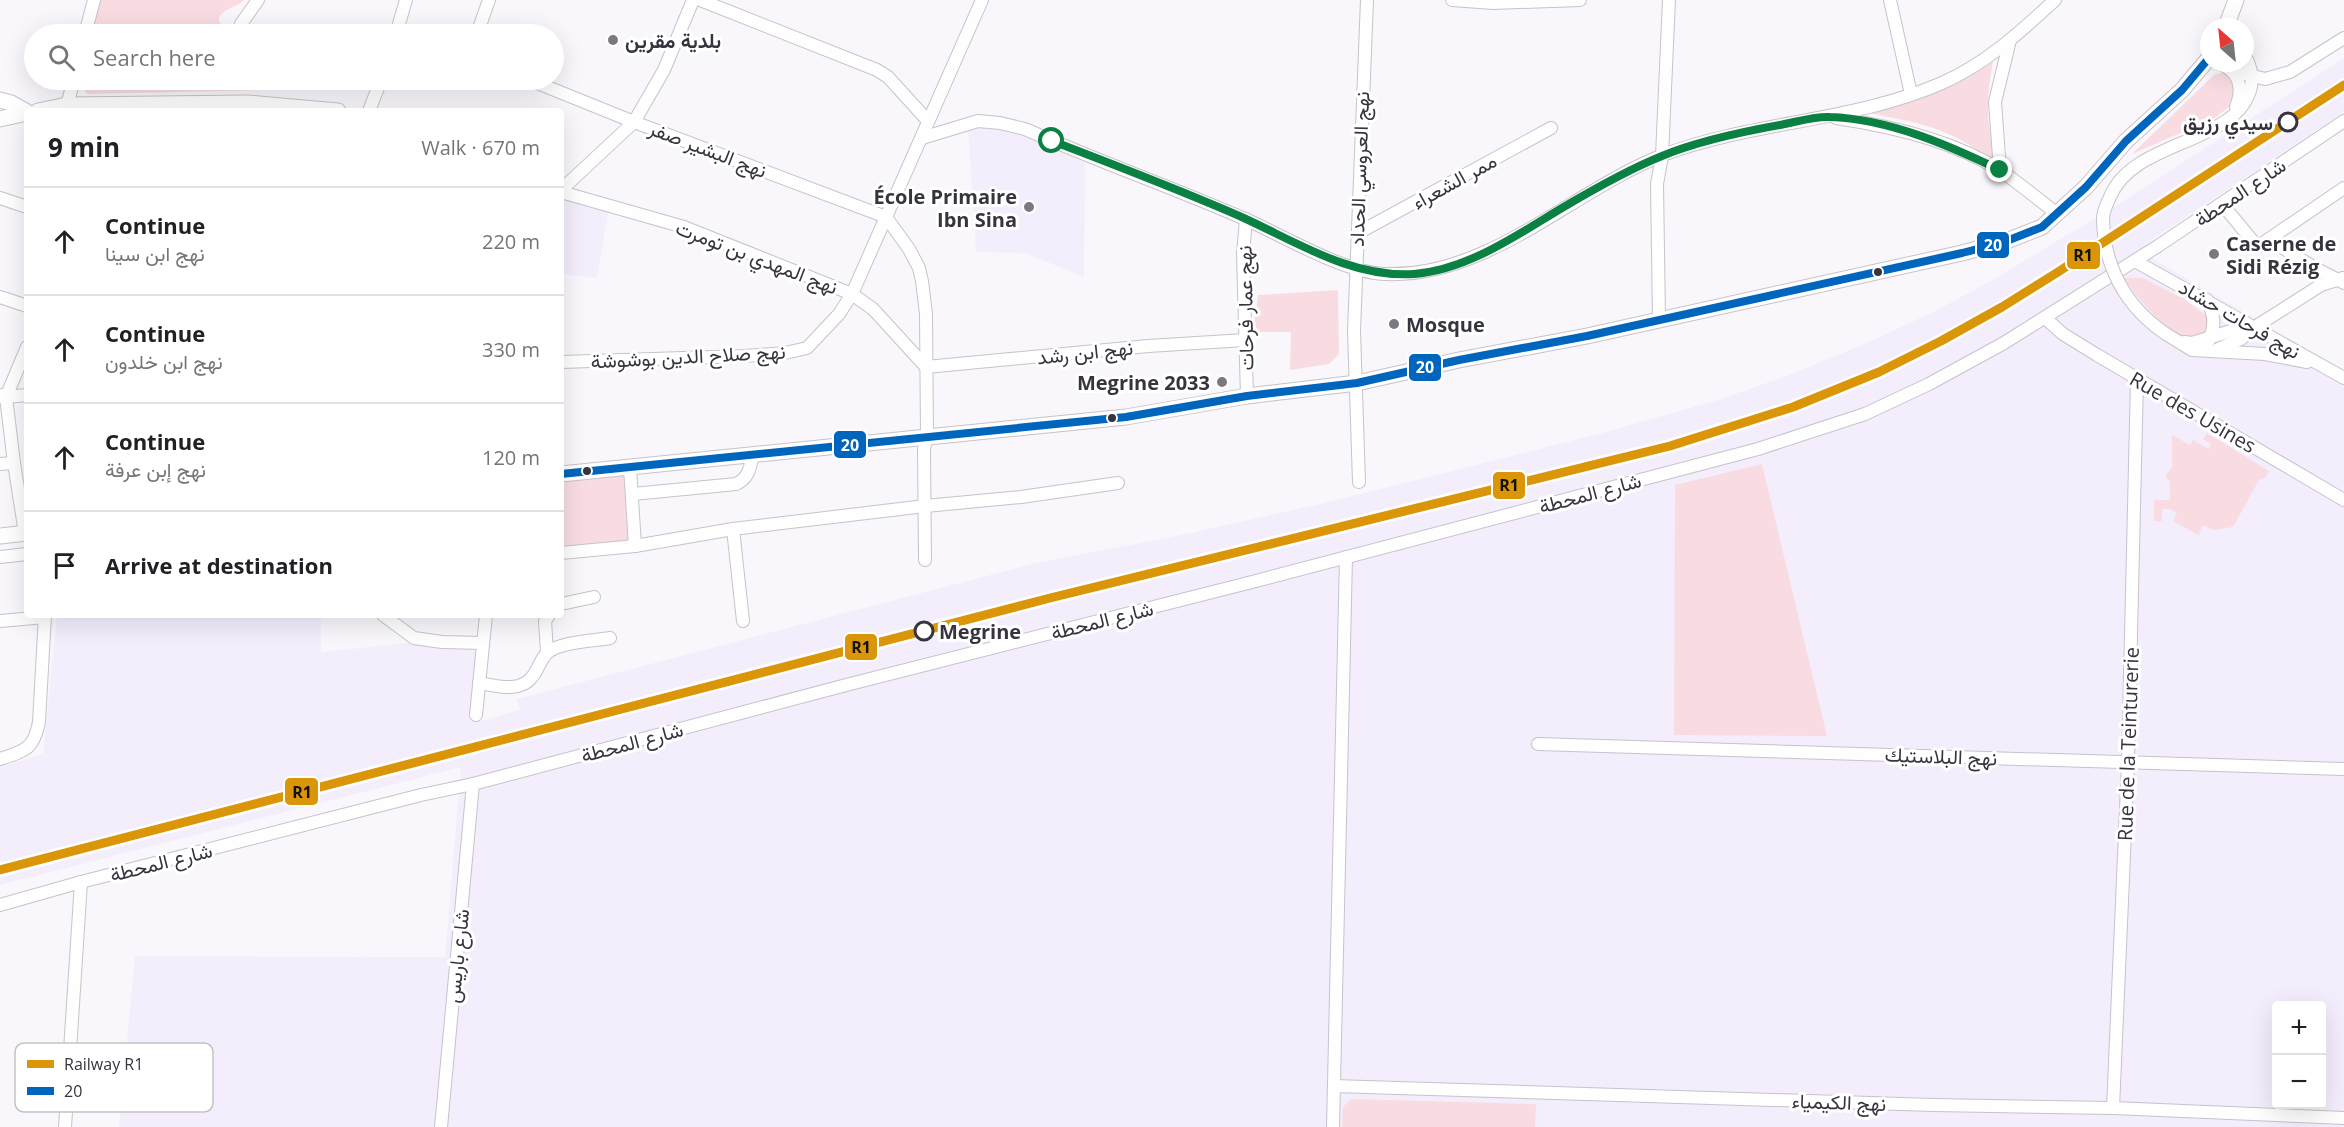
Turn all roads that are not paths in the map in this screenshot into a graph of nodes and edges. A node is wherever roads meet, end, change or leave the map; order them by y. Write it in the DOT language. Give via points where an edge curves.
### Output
graph roads {
  1 [pos="94,0"];
  2 [pos="258,0"];
  3 [pos="406,0"];
  4 [pos="489,0"];
  5 [pos="693,0"];
  6 [pos="700,0"];
  7 [pos="982,0"];
  8 [pos="1367,0"];
  9 [pos="1452,0"];
  10 [pos="1580,0"];
  11 [pos="1669,0"];
  12 [pos="1890,0"];
  13 [pos="2055,0"];
  14 [pos="2236,0"];
  15 [pos="2229,18"];
  16 [pos="88,24"];
  17 [pos="240,24"];
  18 [pos="401,24"];
  19 [pos="481,24"];
  20 [pos="2344,38"];
  21 [pos="2010,40"];
  22 [pos="2200,71"];
  23 [pos="2234,72"];
  24 [pos="2237,72"];
  25 [pos="2251,72"];
  26 [pos="2253,76"];
  27 [pos="71,90"];
  28 [pos="377,90"];
  29 [pos="555,90"];
  30 [pos="1911,94"];
  31 [pos="0,100"];
  32 [pos="67,105"];
  33 [pos="245,107"];
  34 [pos="52,108"];
  35 [pos="268,108"];
  36 [pos="370,108"];
  37 [pos="24,111"];
  38 [pos="24,114"];
  39 [pos="1829,117"];
  40 [pos="0,119"];
  41 [pos="928,121"];
  42 [pos="2344,121"];
  43 [pos="634,122"];
  44 [pos="2221,123"];
  45 [pos="1551,128"];
  46 [pos="922,138"];
  47 [pos="1662,156"];
  48 [pos="2000,170"];
  49 [pos="564,188"];
  50 [pos="2344,188"];
  51 [pos="564,192"];
  52 [pos="0,198"];
  53 [pos="2222,204"];
  54 [pos="24,206"];
  55 [pos="2056,213"];
  56 [pos="886,217"];
  57 [pos="1246,219"];
  58 [pos="1358,233"];
  59 [pos="2269,239"];
  60 [pos="2135,261"];
  61 [pos="1355,268"];
  62 [pos="2342,280"];
  63 [pos="852,294"];
  64 [pos="0,297"];
  65 [pos="2207,300"];
  66 [pos="24,305"];
  67 [pos="1659,318"];
  68 [pos="2045,318"];
  69 [pos="2255,327"];
  70 [pos="1245,340"];
  71 [pos="2209,346"];
  72 [pos="24,353"];
  73 [pos="564,362"];
  74 [pos="2320,364"];
  75 [pos="926,367"];
  76 [pos="2344,378"];
  77 [pos="2138,380"];
  78 [pos="1357,383"];
  79 [pos="24,395"];
  80 [pos="2,396"];
  81 [pos="1247,396"];
  82 [pos="927,436"];
  83 [pos="753,454"];
  84 [pos="14,463"];
  85 [pos="0,464"];
  86 [pos="630,467"];
  87 [pos="564,474"];
  88 [pos="1359,482"];
  89 [pos="1118,483"];
  90 [pos="633,494"];
  91 [pos="2344,500"];
  92 [pos="925,506"];
  93 [pos="24,521"];
  94 [pos="733,529"];
  95 [pos="24,533"];
  96 [pos="0,536"];
  97 [pos="635,546"];
  98 [pos="564,553"];
  99 [pos="24,554"];
  100 [pos="0,557"];
  101 [pos="1346,557"];
  102 [pos="925,560"];
  103 [pos="594,597"];
  104 [pos="564,603"];
  105 [pos="27,618"];
  106 [pos="45,618"];
  107 [pos="387,618"];
  108 [pos="486,618"];
  109 [pos="547,618"];
  110 [pos="0,621"];
  111 [pos="743,621"];
  112 [pos="610,638"];
  113 [pos="483,643"];
  114 [pos="547,652"];
  115 [pos="479,683"];
  116 [pos="476,715"];
  117 [pos="1538,744"];
  118 [pos="0,759"];
  119 [pos="2128,764"];
  120 [pos="2344,769"];
  121 [pos="473,784"];
  122 [pos="81,882"];
  123 [pos="0,905"];
  124 [pos="70,1043"];
  125 [pos="1334,1086"];
  126 [pos="2113,1108"];
  127 [pos="65,1112"];
  128 [pos="2344,1118"];
  129 [pos="64,1127"];
  130 [pos="441,1127"];
  131 [pos="1333,1127"];
  1 -- 16 [label="street"];
  2 -- 17 [label="street"];
  3 -- 18 [label="street"];
  4 -- 19 [label="street"];
  5 -- 43 [label="street" via="664,70"];
  6 -- 41 [label="street" via="877,70"];
  7 -- 41 [label="street, نهج صلاح الدين بوشوشة"];
  8 -- 58 [label="street, نهج العروسي الحداد"];
  9 -- 10 [label="street"];
  11 -- 47 [label="street"];
  12 -- 30 [label="street"];
  13 -- 21 [label="street"];
  14 -- 15 [label="street"];
  20 -- 26 [label="street" via="2290,72 2265,78"];
  21 -- 30 [label="street" via="1969,70"];
  21 -- 48 [label="street" via="1995,102"];
  22 -- 55 [label="street"];
  23 -- 44 [label="street" via="2241,87 2240,98"];
  24 -- 26 [label="street"];
  25 -- 26 [label="street"];
  26 -- 44 [label="street" via="2250,92 2238,113"];
  27 -- 32 [label="street"];
  28 -- 36 [label="street"];
  29 -- 43 [label="street, نهج البشير صفر"];
  30 -- 39 [label="street"];
  31 -- 37 [label="street"];
  32 -- 33 [label="street"];
  32 -- 34 [label="street"];
  33 -- 35 [label="street"];
  38 -- 40 [label="street"];
  39 -- 47 [label="street" via="1760,129"];
  39 -- 48 [label="street" via="1912,133"];
  41 -- 46 [label="street, نهج صلاح الدين بوشوشة"];
  42 -- 53 [label="street, شارع المحطة"];
  43 -- 49 [label="street"];
  43 -- 56 [label="street, نهج البشير صفر"];
  44 -- 71 [label="street, bridge" via="2143,161 2125,174 2103,212 2111,268 2136,309 2152,325 2178,341"];
  45 -- 58 [label="street, ممر الشعراء"];
  46 -- 56 [label="street, نهج صلاح الدين بوشوشة"];
  46 -- 57 [label="street" via="978,121 1025,129"];
  47 -- 61 [label="street" via="1482,254 1444,268 1416,274 1383,274"];
  47 -- 67 [label="street" via="1657,184"];
  48 -- 55 [label="street"];
  50 -- 59 [label="street"];
  51 -- 63 [label="street, نهج المهدي بن تومرت" via="684,227"];
  52 -- 54 [label="street"];
  53 -- 59 [label="street" via="2258,246"];
  53 -- 60 [label="street, شارع المحطة"];
  55 -- 67 [label="street" via="2042,227 2004,242"];
  56 -- 63 [label="street, نهج صلاح الدين بوشوشة"];
  56 -- 75 [label="street" via="919,268 926,314"];
  57 -- 61 [label="street"];
  57 -- 70 [label="street, نهج عمار فرحات"];
  58 -- 61 [label="street, نهج العروسي الحداد"];
  59 -- 62 [label="street"];
  60 -- 65 [label="street, نهج فرحات حشاد"];
  60 -- 68 [label="street, شارع المحطة"];
  61 -- 78 [label="street, نهج العروسي الحداد"];
  62 -- 69 [label="street" via="2321,285"];
  63 -- 73 [label="street, نهج صلاح الدين بوشوشة" via="807,348 744,356"];
  63 -- 75 [label="street, نهج المهدي بن تومرت" via="873,309"];
  64 -- 66 [label="street"];
  65 -- 69 [label="street, نهج فرحات حشاد"];
  65 -- 71 [label="street" via="2214,319"];
  67 -- 78 [label="street"];
  68 -- 77 [label="street, Rue des Usines" via="2063,334"];
  68 -- 101 [label="street, شارع المحطة" via="1929,384 1834,426"];
  69 -- 71 [label="street" via="2227,347"];
  69 -- 74 [label="street, نهج فرحات حشاد"];
  70 -- 75 [label="street, نهج ابن رشد"];
  70 -- 81 [label="street, نهج عمار فرحات"];
  71 -- 74 [label="street"];
  72 -- 80 [label="street"];
  74 -- 76 [label="street, نهج فرحات حشاد"];
  75 -- 82 [label="street"];
  77 -- 91 [label="street, Rue des Usines"];
  77 -- 119 [label="street, Rue de la Teinturerie"];
  78 -- 81 [label="street"];
  78 -- 88 [label="street, نهج العروسي الحداد"];
  79 -- 80 [label="street"];
  80 -- 84 [label="street"];
  81 -- 82 [label="street" via="1126,417"];
  82 -- 83 [label="street"];
  82 -- 92 [label="street"];
  83 -- 86 [label="street"];
  83 -- 90 [label="street" via="749,474 736,484"];
  84 -- 85 [label="street"];
  84 -- 93 [label="street"];
  86 -- 87 [label="street"];
  86 -- 90 [label="street"];
  89 -- 92 [label="street"];
  90 -- 97 [label="street"];
  92 -- 94 [label="street"];
  92 -- 102 [label="street"];
  94 -- 97 [label="street"];
  94 -- 111 [label="street"];
  95 -- 96 [label="street"];
  97 -- 98 [label="street"];
  99 -- 100 [label="street"];
  101 -- 121 [label="street, شارع المحطة"];
  101 -- 125 [label="street"];
  103 -- 104 [label="street"];
  105 -- 110 [label="street"];
  106 -- 118 [label="street" via="36,735 32,745"];
  107 -- 113 [label="street" via="414,638"];
  108 -- 113 [label="street"];
  109 -- 114 [label="street"];
  112 -- 114 [label="street"];
  113 -- 115 [label="street"];
  114 -- 115 [label="street" via="532,679 517,687"];
  115 -- 116 [label="street"];
  117 -- 119 [label="street, نهج البلاستيك"];
  119 -- 120 [label="street, نهج البلاستيك"];
  119 -- 126 [label="street, Rue de la Teinturerie"];
  121 -- 122 [label="street, شارع المحطة"];
  121 -- 130 [label="street, شارع باريس"];
  122 -- 123 [label="street, شارع المحطة"];
  122 -- 124 [label="street"];
  125 -- 126 [label="street, نهج الكيمياء" via="1933,1106"];
  125 -- 131 [label="street"];
  126 -- 128 [label="street, نهج الكيمياء"];
  127 -- 129 [label="street"];
}
